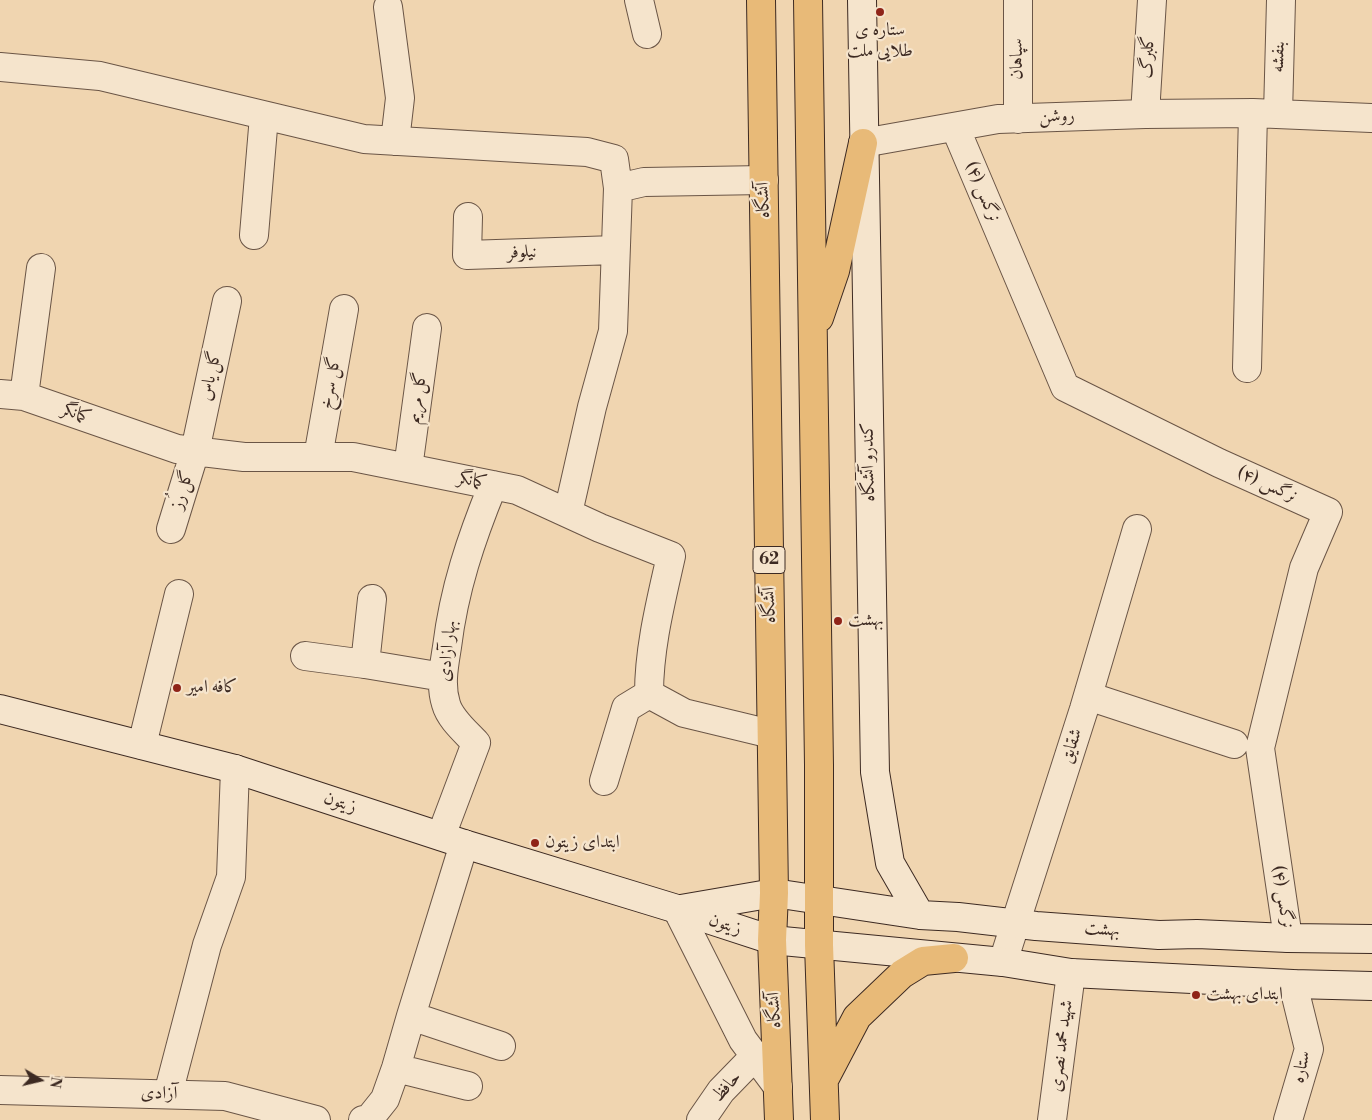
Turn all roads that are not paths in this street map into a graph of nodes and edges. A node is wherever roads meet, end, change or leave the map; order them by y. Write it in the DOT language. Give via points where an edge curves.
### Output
graph roads {
  1 [pos="640,0"];
  2 [pos="761,0"];
  3 [pos="808,0"];
  4 [pos="862,0"];
  5 [pos="1018,0"];
  6 [pos="1152,0"];
  7 [pos="1281,0"];
  8 [pos="388,7"];
  9 [pos="647,34"];
  10 [pos="0,67"];
  11 [pos="1145,114"];
  12 [pos="1265,114"];
  13 [pos="264,116"];
  14 [pos="1372,118"];
  15 [pos="1018,119"];
  16 [pos="955,127"];
  17 [pos="395,141"];
  18 [pos="863,143"];
  19 [pos="764,180"];
  20 [pos="618,188"];
  21 [pos="468,217"];
  22 [pos="254,235"];
  23 [pos="616,250"];
  24 [pos="41,268"];
  25 [pos="227,301"];
  26 [pos="344,309"];
  27 [pos="427,328"];
  28 [pos="813,339"];
  29 [pos="1246,368"];
  30 [pos="12,395"];
  31 [pos="195,451"];
  32 [pos="318,457"];
  33 [pos="408,468"];
  34 [pos="493,485"];
  35 [pos="568,513"];
  36 [pos="171,529"];
  37 [pos="1137,529"];
  38 [pos="179,594"];
  39 [pos="372,598"];
  40 [pos="305,656"];
  41 [pos="364,664"];
  42 [pos="442,677"];
  43 [pos="649,694"];
  44 [pos="1088,696"];
  45 [pos="0,709"];
  46 [pos="771,734"];
  47 [pos="1234,744"];
  48 [pos="142,745"];
  49 [pos="235,769"];
  50 [pos="604,781"];
  51 [pos="452,840"];
  52 [pos="774,893"];
  53 [pos="819,901"];
  54 [pos="677,909"];
  55 [pos="920,915"];
  56 [pos="1016,923"];
  57 [pos="1288,938"];
  58 [pos="1372,939"];
  59 [pos="772,940"];
  60 [pos="819,946"];
  61 [pos="954,958"];
  62 [pos="1003,962"];
  63 [pos="1071,973"];
  64 [pos="1293,984"];
  65 [pos="1372,986"];
  66 [pos="410,1016"];
  67 [pos="501,1046"];
  68 [pos="756,1056"];
  69 [pos="396,1068"];
  70 [pos="824,1079"];
  71 [pos="468,1086"];
  72 [pos="778,1087"];
  73 [pos="0,1090"];
  74 [pos="168,1094"];
  75 [pos="316,1120"];
  76 [pos="364,1120"];
  77 [pos="701,1120"];
  78 [pos="779,1120"];
  79 [pos="825,1120"];
  80 [pos="1052,1120"];
  81 [pos="1288,1120"];
  1 -- 9 [label="street"];
  2 -- 19 [label="main road, آتشگاه / 62"];
  3 -- 28 [label="main road"];
  4 -- 18 [label="street, کندرو آتشگاه"];
  5 -- 15 [label="street, سپاهان"];
  6 -- 11 [label="street, گلبرگ"];
  7 -- 12 [label="street, بنفشه"];
  8 -- 17 [label="street" via="400,98"];
  10 -- 13 [label="street" via="100,76"];
  11 -- 12 [label="street, روشن"];
  11 -- 15 [label="street, روشن"];
  12 -- 14 [label="street, روشن"];
  12 -- 29 [label="street"];
  13 -- 17 [label="street" via="364,139"];
  13 -- 22 [label="street"];
  15 -- 16 [label="street, روشن" via="998,119"];
  16 -- 18 [label="street, روشن"];
  16 -- 57 [label="street, نرگس (۴)" via="1065,387 1219,463 1328,512 1304,568 1260,748"];
  17 -- 20 [label="street" via="587,152 614,159"];
  18 -- 28 [label="main road" via="834,271"];
  18 -- 55 [label="street, کندرو آتشگاه" via="875,772 890,862"];
  19 -- 20 [label="street" via="644,182"];
  19 -- 46 [label="main road, آتشگاه / 62"];
  20 -- 23 [label="street"];
  21 -- 23 [label="street, نیلوفر" via="467,255"];
  23 -- 35 [label="street" via="613,331"];
  24 -- 30 [label="street"];
  25 -- 31 [label="street, گل یاس"];
  26 -- 32 [label="street, گل سرخ"];
  27 -- 33 [label="street, گل مریم"];
  28 -- 53 [label="main road"];
  30 -- 31 [label="street, کمانگر" via="177,449"];
  31 -- 32 [label="street, کمانگر" via="244,457"];
  31 -- 36 [label="street, گل رُز"];
  32 -- 33 [label="street, کمانگر" via="353,457"];
  33 -- 34 [label="street, کمانگر"];
  34 -- 35 [label="street, کمانگر" via="517,490"];
  34 -- 42 [label="street, بهار آزادی" via="458,584"];
  35 -- 43 [label="street, کمانگر" via="671,556 649,668"];
  37 -- 44 [label="street, شقایق"];
  38 -- 48 [label="street"];
  39 -- 41 [label="street"];
  40 -- 41 [label="street"];
  41 -- 42 [label="street"];
  42 -- 51 [label="street, بهار آزادی" via="446,705 476,743"];
  43 -- 46 [label="street" via="684,713"];
  43 -- 50 [label="street" via="626,708"];
  44 -- 47 [label="street"];
  44 -- 56 [label="street, شقایق"];
  45 -- 48 [label="street, زیتون"];
  46 -- 52 [label="main road, آتشگاه / 62"];
  48 -- 49 [label="street, زیتون"];
  49 -- 51 [label="street, زیتون"];
  49 -- 74 [label="street" via="231,877 206,945"];
  51 -- 54 [label="street, زیتون"];
  51 -- 66 [label="street"];
  52 -- 53 [label="street, بهشت"];
  52 -- 54 [label="street, زیتون"];
  52 -- 59 [label="main road, آتشگاه / 62"];
  53 -- 55 [label="street, بهشت"];
  53 -- 60 [label="main road"];
  54 -- 59 [label="street, زیتون"];
  54 -- 68 [label="street" via="744,1040"];
  55 -- 56 [label="street, بهشت"];
  56 -- 57 [label="street, بهشت" via="1158,935"];
  56 -- 62 [label="street, شقایق"];
  57 -- 58 [label="street, بهشت"];
  59 -- 60 [label="street, زیتون"];
  59 -- 72 [label="main road, آتشگاه / 62"];
  60 -- 61 [label="street"];
  60 -- 70 [label="main road"];
  61 -- 62 [label="street"];
  61 -- 70 [label="main road" via="923,961 902,974 857,1017"];
  62 -- 63 [label="street"];
  63 -- 64 [label="street"];
  63 -- 80 [label="street, شهید محمد نصری"];
  64 -- 65 [label="street"];
  64 -- 81 [label="street, ستاره" via="1309,1049"];
  66 -- 67 [label="street"];
  66 -- 69 [label="street"];
  68 -- 72 [label="street"];
  68 -- 77 [label="street, حافظ" via="721,1091"];
  69 -- 71 [label="street"];
  69 -- 76 [label="street" via="385,1098 369,1119"];
  70 -- 79 [label="main road"];
  72 -- 78 [label="main road, آتشگاه / 62"];
  73 -- 74 [label="street, آزادی"];
  74 -- 75 [label="street, آزادی" via="225,1096"];
}
